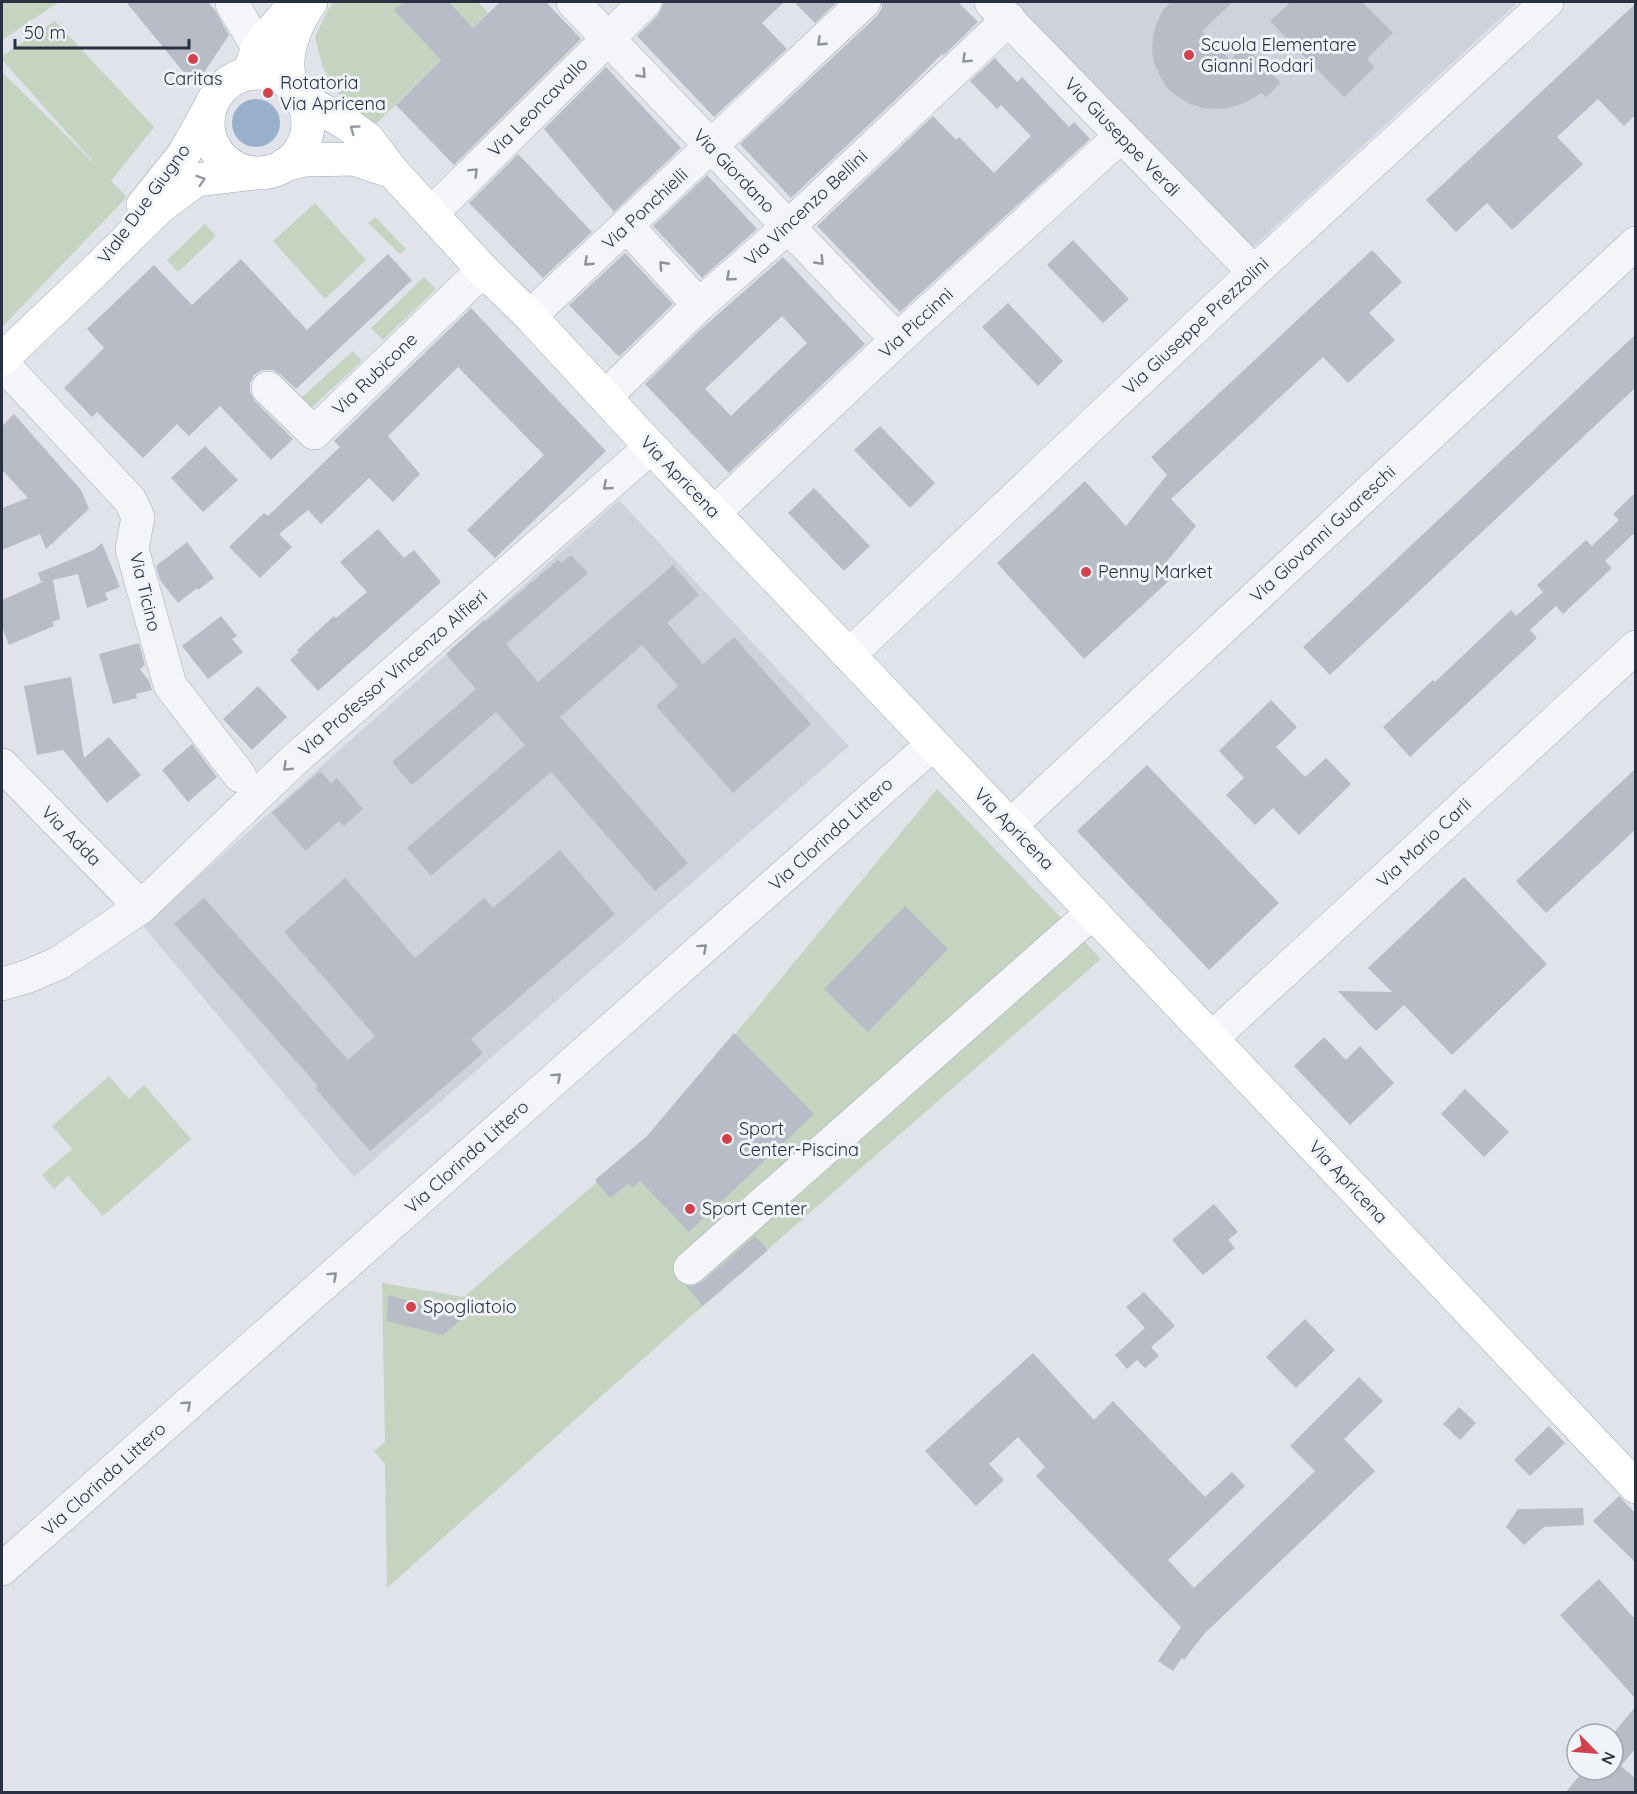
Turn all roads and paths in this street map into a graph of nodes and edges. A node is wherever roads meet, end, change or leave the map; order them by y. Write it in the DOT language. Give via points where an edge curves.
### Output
graph roads {
  1 [pos="300,2"];
  2 [pos="573,2"];
  3 [pos="645,2"];
  4 [pos="864,2"];
  5 [pos="1547,2"];
  6 [pos="231,3"];
  7 [pos="1000,10"];
  8 [pos="607,38"];
  9 [pos="274,76"];
  10 [pos="211,105"];
  11 [pos="1121,136"];
  12 [pos="711,147"];
  13 [pos="270,169"];
  14 [pos="393,172"];
  15 [pos="432,213"];
  16 [pos="627,226"];
  17 [pos="788,227"];
  18 [pos="1635,243"];
  19 [pos="483,270"];
  20 [pos="94,272"];
  21 [pos="1254,272"];
  22 [pos="699,305"];
  23 [pos="530,316"];
  24 [pos="897,340"];
  25 [pos="2,361"];
  26 [pos="268,388"];
  27 [pos="605,397"];
  28 [pos="651,447"];
  29 [pos="714,513"];
  30 [pos="1635,647"];
  31 [pos="849,655"];
  32 [pos="933,744"];
  33 [pos="2,765"];
  34 [pos="240,776"];
  35 [pos="1011,825"];
  36 [pos="141,907"];
  37 [pos="1093,912"];
  38 [pos="2,984"];
  39 [pos="1212,1038"];
  40 [pos="690,1268"];
  41 [pos="1635,1486"];
  42 [pos="2,1569"];
  1 -- 6 [label="street" via="259,14"];
  1 -- 9 [label="main road, Viale Due Giugno"];
  1 -- 9 [label="main road" via="304,11 293,35 287,68"];
  2 -- 8 [label="street, Via Giordano"];
  3 -- 8 [label="street, Via Leoncavallo"];
  4 -- 12 [label="street, Via Ponchielli, one-way"];
  5 -- 21 [label="street, Via Giuseppe Prezzolini"];
  6 -- 9 [label="street"];
  7 -- 11 [label="street, Via Giuseppe Verdi"];
  7 -- 17 [label="street, Via Vincenzo Bellini, one-way"];
  8 -- 12 [label="street, Via Giordano, one-way"];
  15 -- 8 [label="street, Via Leoncavallo, one-way"];
  9 -- 10 [label="main road, Viale Due Giugno" via="233,79 219,90"];
  9 -- 13 [label="main road" via="307,113 308,128 296,156"];
  14 -- 9 [label="main road, Via Apricena, one-way" via="368,139"];
  10 -- 13 [label="main road, Viale Due Giugno" via="209,136 226,162 240,170"];
  10 -- 20 [label="main road, Viale Due Giugno" via="184,154"];
  11 -- 21 [label="street, Via Giuseppe Verdi"];
  11 -- 24 [label="street, Via Piccinni"];
  12 -- 16 [label="street, Via Ponchielli"];
  12 -- 17 [label="street, Via Giordano"];
  13 -- 14 [label="main road, Via Apricena" via="304,160 354,159"];
  20 -- 13 [label="main road, Viale Due Giugno, one-way" via="159,208 196,180"];
  14 -- 15 [label="main road, Via Apricena"];
  15 -- 19 [label="main road, Via Apricena"];
  22 -- 16 [label="street, one-way"];
  16 -- 23 [label="street, Via Ponchielli, one-way"];
  17 -- 22 [label="street, Via Vincenzo Bellini, one-way"];
  17 -- 24 [label="street, Via Giordano, one-way"];
  18 -- 35 [label="street, Via Giovanni Guareschi"];
  19 -- 23 [label="main road, Via Apricena"];
  19 -- 26 [label="street, Via Rubicone" via="314,433"];
  20 -- 25 [label="main road, Viale Due Giugno"];
  21 -- 31 [label="street, Via Giuseppe Prezzolini"];
  22 -- 27 [label="street, Via Vincenzo Bellini"];
  23 -- 27 [label="main road, Via Apricena"];
  24 -- 29 [label="street, Via Piccinni"];
  25 -- 34 [label="street, Via Ticino" via="130,500 138,518 132,549 170,685"];
  27 -- 28 [label="main road, Via Apricena"];
  28 -- 29 [label="main road, Via Apricena"];
  28 -- 36 [label="street, Via Professor Vincenzo Alfieri, one-way" via="293,761"];
  29 -- 31 [label="main road, Via Apricena"];
  30 -- 39 [label="street, Via Mario Carli"];
  31 -- 32 [label="main road, Via Apricena"];
  32 -- 35 [label="main road, Via Apricena"];
  42 -- 32 [label="street, Via Clorinda Littero, one-way"];
  33 -- 36 [label="street, Via Adda"];
  35 -- 37 [label="main road, Via Apricena"];
  36 -- 38 [label="street, Via Professor Vincenzo Alfieri" via="59,963"];
  37 -- 39 [label="main road, Via Apricena"];
  37 -- 40 [label="street"];
  39 -- 41 [label="main road, Via Apricena"];
}
